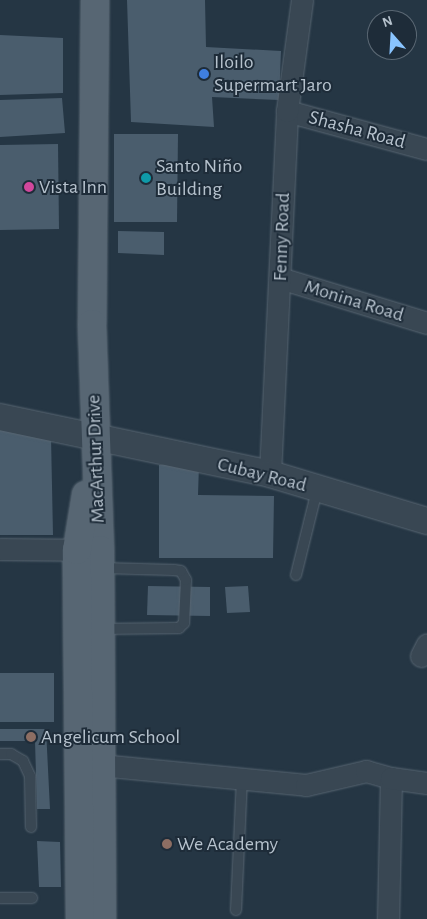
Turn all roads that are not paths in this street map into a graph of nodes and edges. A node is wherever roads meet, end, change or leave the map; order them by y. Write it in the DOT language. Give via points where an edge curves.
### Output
graph roads {
  1 [pos="95,0"];
  2 [pos="302,0"];
  3 [pos="287,111"];
  4 [pos="427,149"];
  5 [pos="280,278"];
  6 [pos="427,323"];
  7 [pos="0,417"];
  8 [pos="95,437"];
  9 [pos="270,474"];
  10 [pos="318,489"];
  11 [pos="427,521"];
  12 [pos="0,550"];
  13 [pos="92,556"];
  14 [pos="296,575"];
  15 [pos="100,629"];
  16 [pos="0,754"];
  17 [pos="100,765"];
  18 [pos="391,778"];
  19 [pos="242,780"];
  20 [pos="427,783"];
  21 [pos="31,826"];
  22 [pos="0,898"];
  23 [pos="32,898"];
  24 [pos="236,910"];
  25 [pos="80,919"];
  26 [pos="102,919"];
  27 [pos="388,919"];
  1 -- 8 [label="main road, MacArthur Drive" via="92,324"];
  2 -- 3 [label="street, Fenny Road"];
  3 -- 4 [label="street, Shasha Road"];
  3 -- 5 [label="street, Fenny Road"];
  5 -- 6 [label="street, Monina Road"];
  5 -- 9 [label="street, Fenny Road"];
  7 -- 8 [label="street, Cubay Road"];
  8 -- 9 [label="street, Cubay Road"];
  8 -- 13 [label="main road, MacArthur Drive"];
  9 -- 10 [label="street, Cubay Road"];
  10 -- 11 [label="street, Cubay Road"];
  10 -- 14 [label="lane"];
  12 -- 13 [label="street"];
  13 -- 15 [label="main road"];
  13 -- 15 [label="lane" via="181,571 186,580 184,623 179,628"];
  13 -- 25 [label="main road"];
  15 -- 17 [label="main road"];
  16 -- 21 [label="lane" via="11,754 23,761 30,776"];
  17 -- 19 [label="street"];
  17 -- 26 [label="main road"];
  18 -- 19 [label="street" via="366,770 306,785"];
  18 -- 20 [label="street"];
  18 -- 27 [label="street"];
  19 -- 24 [label="lane"];
  22 -- 23 [label="lane"];
}
